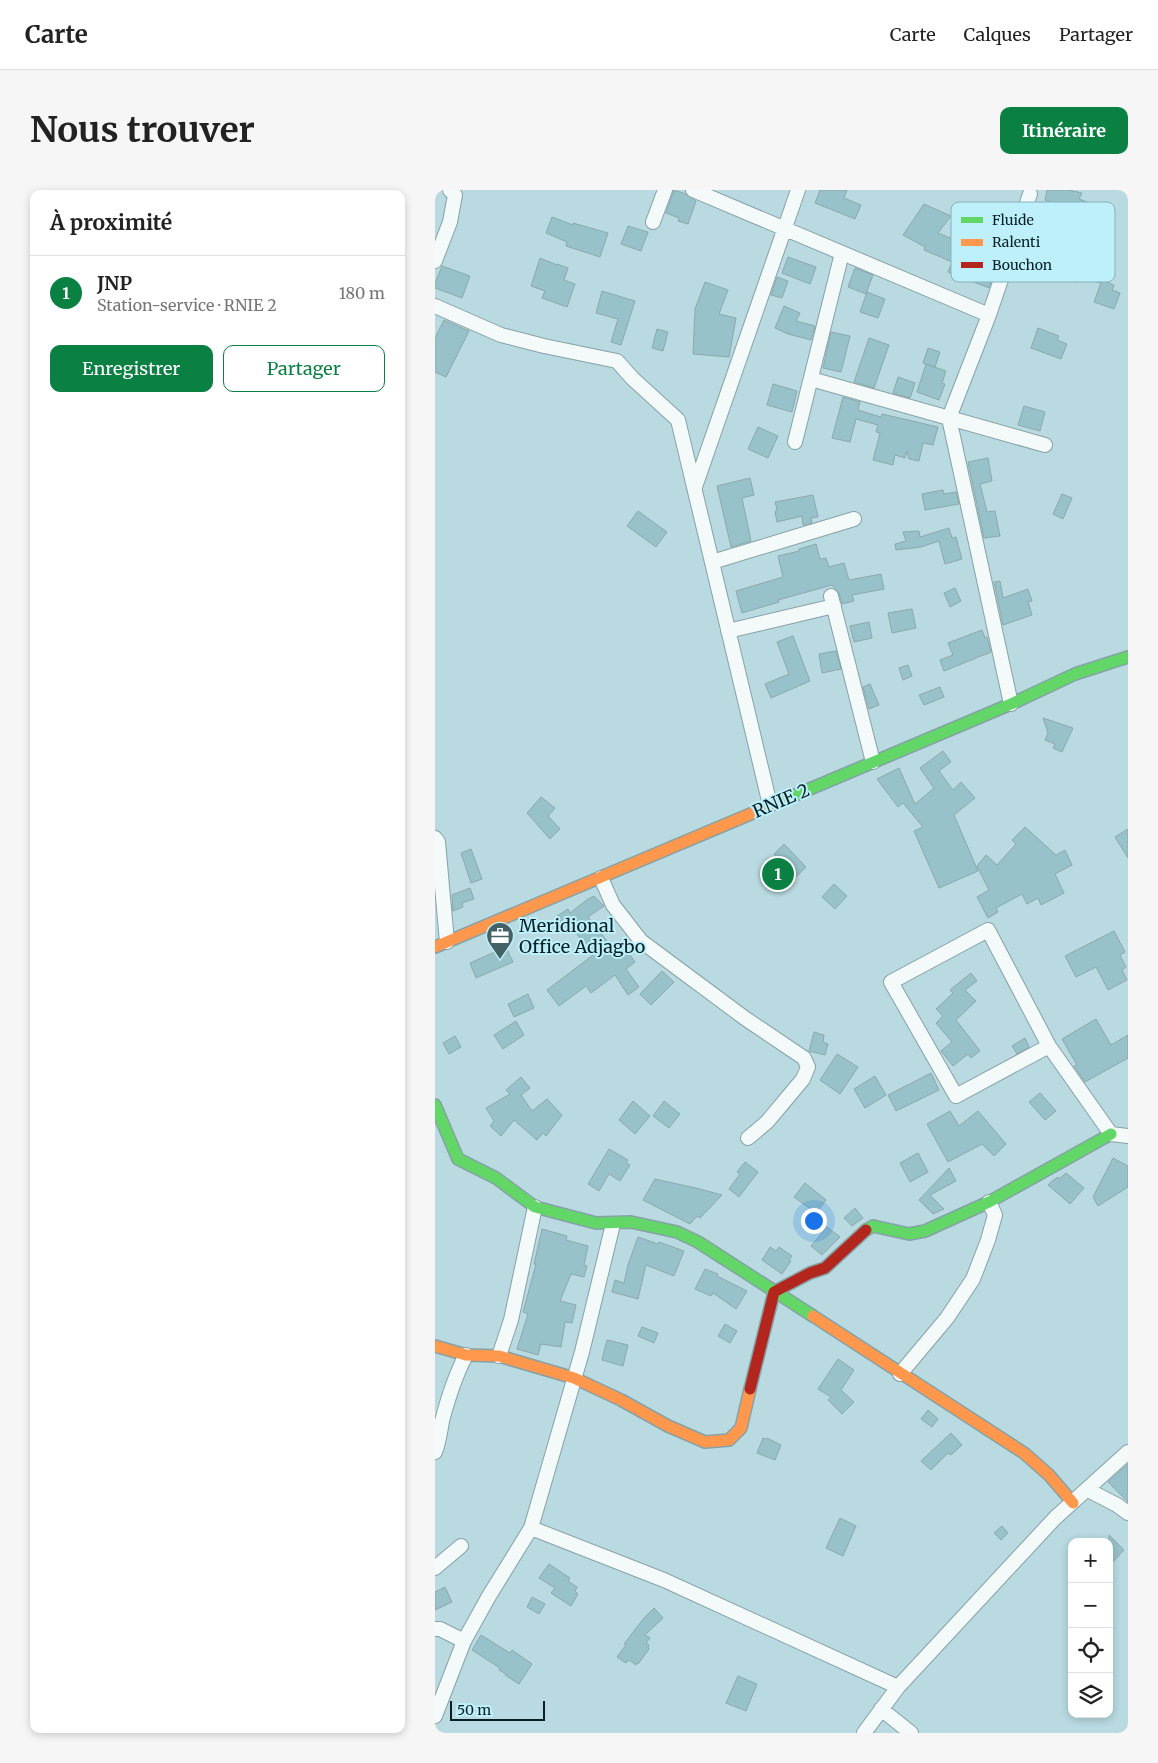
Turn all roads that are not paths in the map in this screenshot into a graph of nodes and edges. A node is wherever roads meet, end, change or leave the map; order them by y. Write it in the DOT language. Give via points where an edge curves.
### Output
graph roads {
  1 [pos="449,190"];
  2 [pos="665,190"];
  3 [pos="693,190"];
  4 [pos="798,190"];
  5 [pos="1030,194"];
  6 [pos="1027,202"];
  7 [pos="653,222"];
  8 [pos="785,229"];
  9 [pos="842,253"];
  10 [pos="435,261"];
  11 [pos="1000,282"];
  12 [pos="435,306"];
  13 [pos="989,315"];
  14 [pos="811,379"];
  15 [pos="949,418"];
  16 [pos="795,442"];
  17 [pos="1045,445"];
  18 [pos="695,487"];
  19 [pos="854,519"];
  20 [pos="712,562"];
  21 [pos="728,630"];
  22 [pos="1128,657"];
  23 [pos="1011,704"];
  24 [pos="873,762"];
  25 [pos="770,806"];
  26 [pos="435,838"];
  27 [pos="601,878"];
  28 [pos="441,944"];
  29 [pos="1049,1046"];
  30 [pos="435,1105"];
  31 [pos="1111,1134"];
  32 [pos="1128,1136"];
  33 [pos="748,1138"];
  34 [pos="989,1202"];
  35 [pos="535,1207"];
  36 [pos="613,1224"];
  37 [pos="775,1292"];
  38 [pos="435,1346"];
  39 [pos="466,1355"];
  40 [pos="499,1356"];
  41 [pos="900,1374"];
  42 [pos="574,1378"];
  43 [pos="435,1452"];
  44 [pos="1128,1452"];
  45 [pos="1088,1490"];
  46 [pos="1073,1503"];
  47 [pos="1128,1513"];
  48 [pos="531,1528"];
  49 [pos="461,1546"];
  50 [pos="435,1568"];
  51 [pos="435,1629"];
  52 [pos="464,1640"];
  53 [pos="898,1687"];
  54 [pos="881,1709"];
  55 [pos="435,1716"];
  56 [pos="863,1733"];
  57 [pos="911,1733"];
  1 -- 10 [label="street" via="455,195 450,222"];
  2 -- 7 [label="street"];
  3 -- 8 [label="street"];
  4 -- 8 [label="street"];
  5 -- 6 [label="street"];
  8 -- 9 [label="street"];
  8 -- 18 [label="street"];
  9 -- 13 [label="street"];
  9 -- 14 [label="street"];
  11 -- 13 [label="street"];
  12 -- 18 [label="street" via="501,335 617,361 679,420"];
  13 -- 15 [label="street"];
  14 -- 15 [label="street"];
  14 -- 16 [label="street"];
  15 -- 17 [label="street"];
  15 -- 23 [label="street"];
  18 -- 20 [label="street"];
  19 -- 20 [label="street"];
  20 -- 21 [label="street"];
  21 -- 24 [label="street" via="832,601"];
  21 -- 25 [label="street"];
  22 -- 23 [label="main road, RNIE 2 / RNIE 2" via="1075,674"];
  23 -- 24 [label="main road, RNIE 2 / RNIE 2"];
  24 -- 25 [label="main road, RNIE 2 / RNIE 2"];
  25 -- 27 [label="main road, RNIE 2 / RNIE 2"];
  26 -- 28 [label="street" via="438,842"];
  27 -- 28 [label="main road, RNIE 2 / RNIE 2"];
  27 -- 33 [label="street" via="613,905 641,941 804,1058 808,1067 803,1079 767,1122"];
  29 -- 29 [label="street" via="956,1096 891,982 988,930"];
  29 -- 31 [label="street"];
  30 -- 35 [label="main road" via="458,1159 496,1178"];
  31 -- 32 [label="street"];
  31 -- 34 [label="main road"];
  34 -- 37 [label="main road" via="925,1231 909,1234 873,1226 825,1268"];
  34 -- 41 [label="street" via="995,1215 973,1279 947,1318"];
  35 -- 36 [label="main road" via="596,1223"];
  35 -- 40 [label="street" via="511,1320"];
  36 -- 37 [label="main road" via="631,1222 677,1232 699,1242"];
  36 -- 42 [label="street"];
  37 -- 41 [label="main road"];
  37 -- 42 [label="main road" via="741,1428 729,1440 705,1442"];
  38 -- 39 [label="main road"];
  39 -- 40 [label="main road"];
  39 -- 43 [label="street" via="455,1377"];
  40 -- 42 [label="main road"];
  41 -- 46 [label="main road" via="1025,1453"];
  42 -- 48 [label="street"];
  44 -- 45 [label="street"];
  45 -- 46 [label="street"];
  45 -- 47 [label="street"];
  46 -- 53 [label="street" via="1055,1518"];
  48 -- 52 [label="street"];
  48 -- 53 [label="street" via="664,1580"];
  49 -- 50 [label="street"];
  51 -- 52 [label="street"];
  52 -- 55 [label="street"];
  53 -- 54 [label="street"];
  54 -- 56 [label="street"];
  54 -- 57 [label="street"];
}
